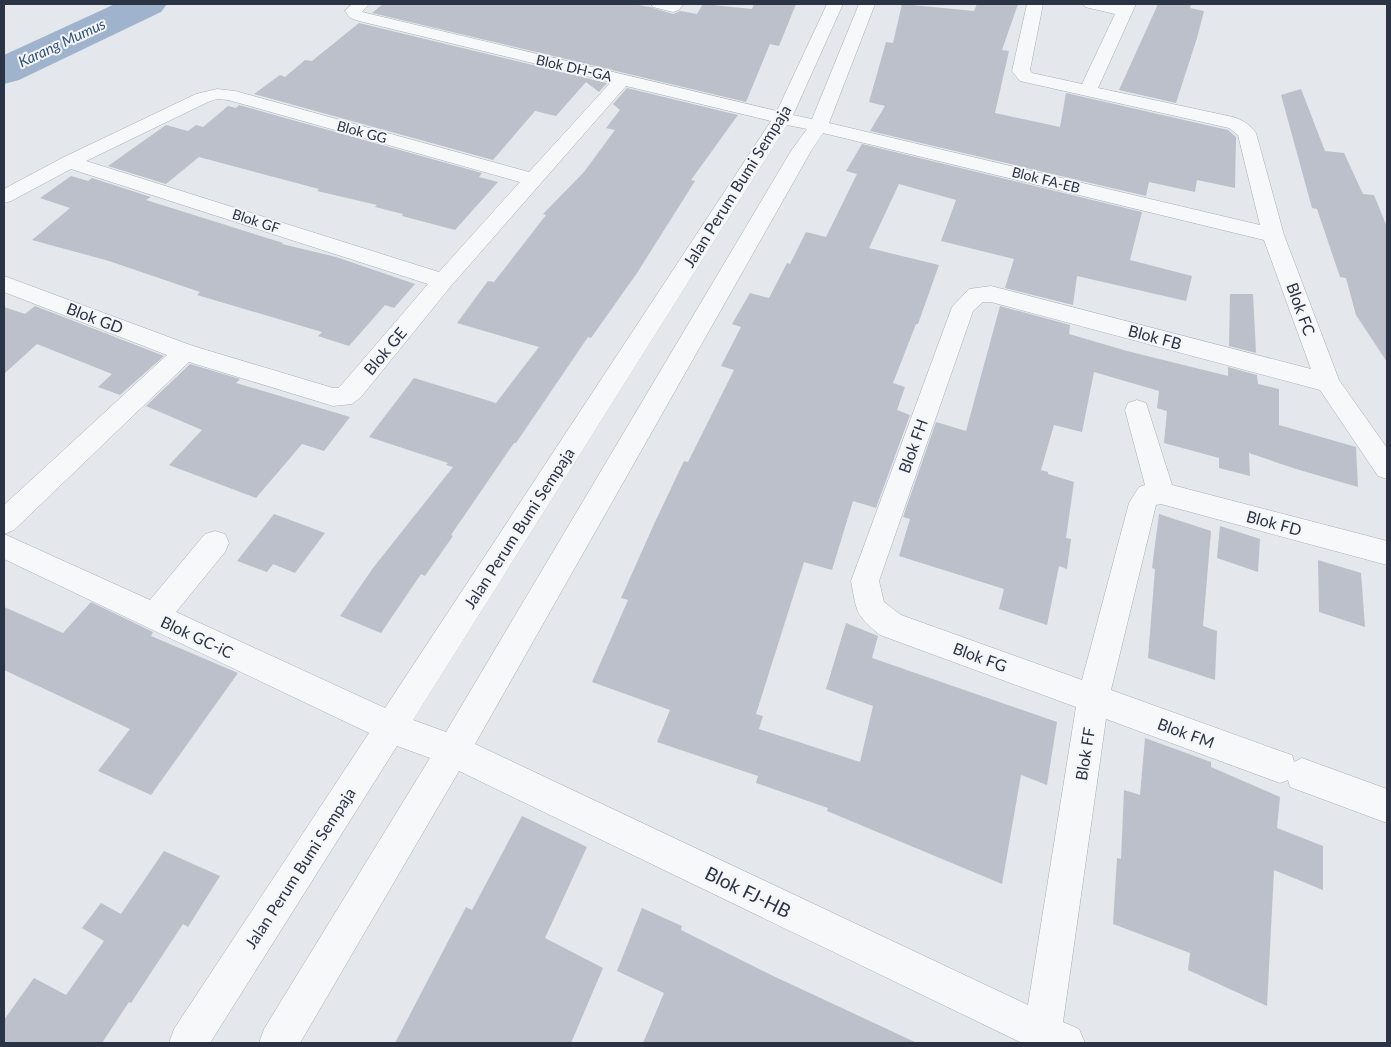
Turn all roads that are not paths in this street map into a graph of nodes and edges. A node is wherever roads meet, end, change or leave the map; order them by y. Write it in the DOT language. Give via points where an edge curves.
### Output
graph roads {
  1 [pos="835,4"];
  2 [pos="867,4"];
  3 [pos="1035,4"];
  4 [pos="1091,4"];
  5 [pos="1126,7"];
  6 [pos="363,11"];
  7 [pos="623,79"];
  8 [pos="1088,91"];
  9 [pos="783,117"];
  10 [pos="818,126"];
  11 [pos="69,162"];
  12 [pos="533,179"];
  13 [pos="4,197"];
  14 [pos="1273,235"];
  15 [pos="444,280"];
  16 [pos="4,284"];
  17 [pos="982,294"];
  18 [pos="186,352"];
  19 [pos="1328,383"];
  20 [pos="1137,410"];
  21 [pos="1387,468"];
  22 [pos="1161,492"];
  23 [pos="4,522"];
  24 [pos="215,543"];
  25 [pos="4,546"];
  26 [pos="1387,553"];
  27 [pos="872,608"];
  28 [pos="154,617"];
  29 [pos="1093,699"];
  30 [pos="390,728"];
  31 [pos="453,751"];
  32 [pos="1387,806"];
  33 [pos="1050,1040"];
  34 [pos="188,1043"];
  35 [pos="278,1043"];
  1 -- 9 [label="street, Jalan Perum Bumi Sempaja"];
  2 -- 10 [label="street"];
  3 -- 8 [label="street" via="1022,74"];
  4 -- 5 [label="street"];
  5 -- 8 [label="street"];
  6 -- 7 [label="street, Blok DH-GA"];
  7 -- 9 [label="street, Blok DH-GA"];
  7 -- 12 [label="street"];
  8 -- 14 [label="street, Blok FC" via="1226,121 1243,129 1247,133"];
  9 -- 10 [label="street, Blok DH-GA"];
  9 -- 30 [label="street, Jalan Perum Bumi Sempaja"];
  10 -- 14 [label="street, Blok FA-EB"];
  10 -- 31 [label="street"];
  11 -- 12 [label="street, Blok GG" via="202,98 217,94"];
  11 -- 13 [label="street"];
  11 -- 15 [label="street, Blok GF"];
  12 -- 15 [label="street, Blok GE"];
  14 -- 19 [label="street, Blok FC"];
  15 -- 18 [label="street, Blok GE" via="343,397 333,397"];
  16 -- 18 [label="street, Blok GD"];
  17 -- 19 [label="street, Blok FB"];
  17 -- 27 [label="street, Blok FH" via="970,298 963,308 865,581"];
  18 -- 23 [label="street"];
  19 -- 21 [label="street"];
  20 -- 22 [label="street"];
  22 -- 26 [label="street, Blok FD"];
  22 -- 29 [label="street, Blok FF" via="1148,495 1143,502"];
  24 -- 28 [label="street"];
  25 -- 28 [label="street, Blok GC-iC"];
  27 -- 29 [label="street, Blok FG" via="891,624"];
  28 -- 30 [label="street, Blok GC-iC"];
  29 -- 32 [label="street, Blok FM"];
  29 -- 33 [label="street, Blok FF"];
  30 -- 31 [label="street, Blok GC-iC"];
  30 -- 34 [label="street, Jalan Perum Bumi Sempaja"];
  31 -- 33 [label="street, Blok FJ-HB"];
  31 -- 35 [label="street"];
}
